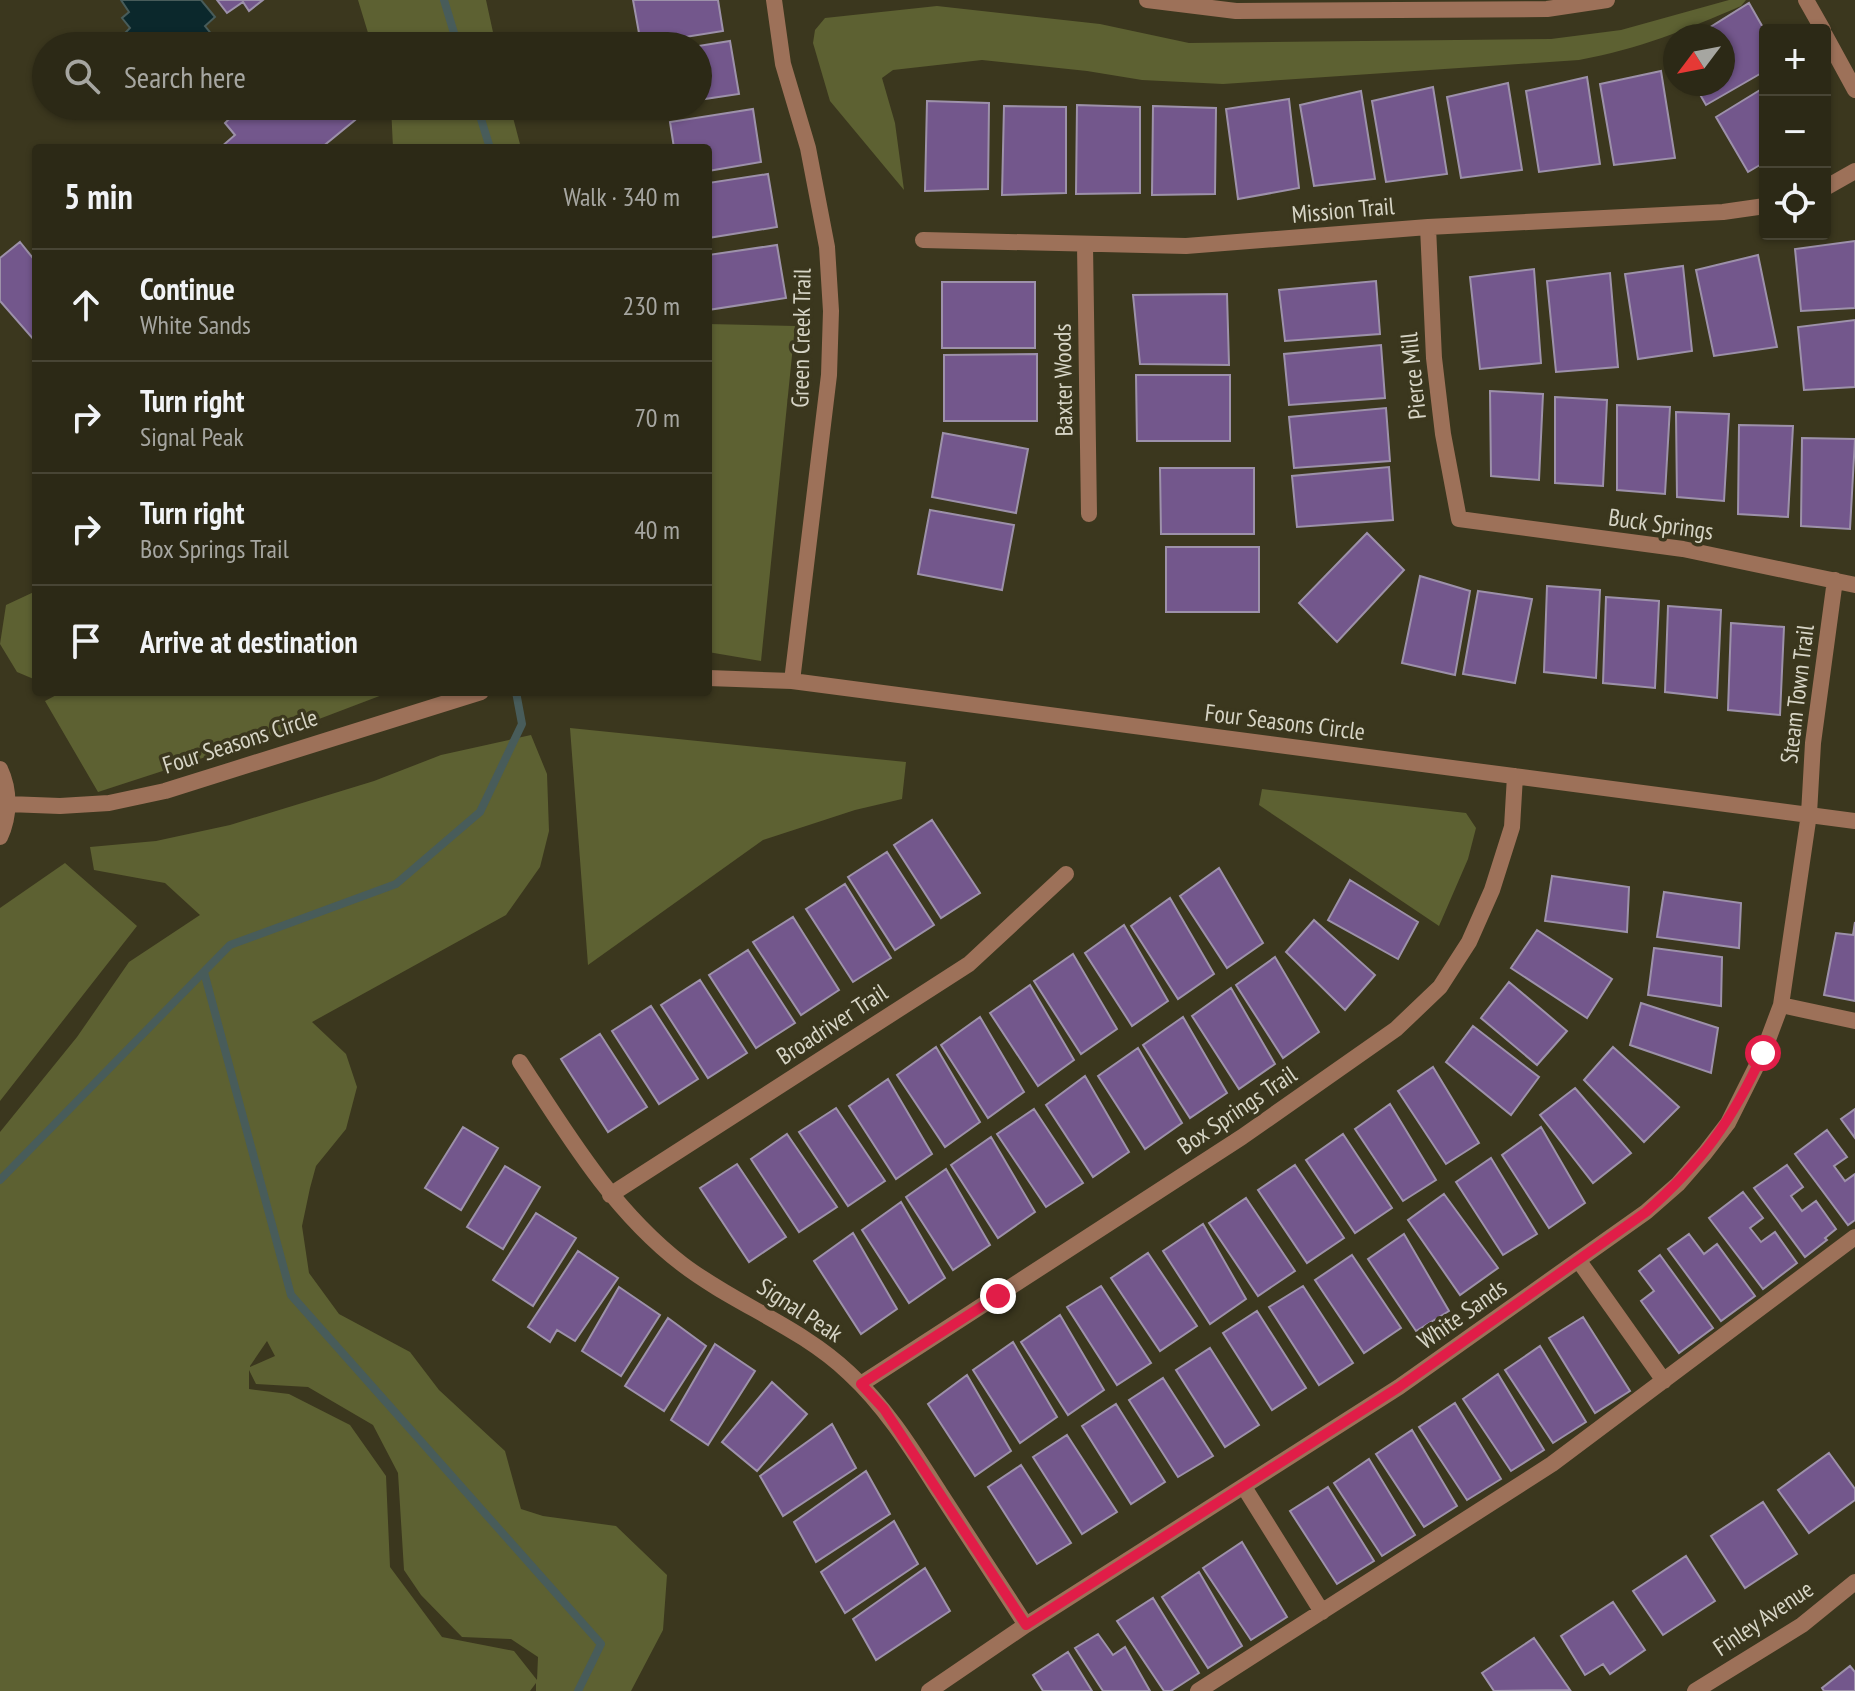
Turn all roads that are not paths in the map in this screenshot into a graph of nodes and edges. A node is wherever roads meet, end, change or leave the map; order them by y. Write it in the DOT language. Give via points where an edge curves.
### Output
graph roads {
  1 [pos="774,0"];
  2 [pos="1147,0"];
  3 [pos="1607,0"];
  4 [pos="1806,0"];
  5 [pos="1820,24"];
  6 [pos="1831,45"];
  7 [pos="1855,90"];
  8 [pos="1855,171"];
  9 [pos="1831,185"];
  10 [pos="1759,207"];
  11 [pos="1428,227"];
  12 [pos="923,240"];
  13 [pos="1085,245"];
  14 [pos="1089,514"];
  15 [pos="1459,519"];
  16 [pos="1835,580"];
  17 [pos="1855,585"];
  18 [pos="712,678"];
  19 [pos="792,681"];
  20 [pos="462,696"];
  21 [pos="0,769"];
  22 [pos="1515,776"];
  23 [pos="8,804"];
  24 [pos="1809,814"];
  25 [pos="1855,821"];
  26 [pos="0,837"];
  27 [pos="1066,874"];
  28 [pos="1781,1005"];
  29 [pos="1855,1021"];
  30 [pos="520,1062"];
  31 [pos="610,1195"];
  32 [pos="1855,1237"];
  33 [pos="1579,1261"];
  34 [pos="1664,1381"];
  35 [pos="861,1384"];
  36 [pos="1244,1487"];
  37 [pos="1855,1582"];
  38 [pos="1322,1612"];
  39 [pos="1026,1625"];
  40 [pos="929,1691"];
  41 [pos="1198,1691"];
  42 [pos="1695,1691"];
  1 -- 19 [label="street, Green Creek Trail" via="783,64 808,148 827,247 831,311 829,375"];
  2 -- 3 [label="street" via="1236,11 1547,9"];
  4 -- 5 [label="street"];
  6 -- 7 [label="street"];
  8 -- 9 [label="street"];
  10 -- 11 [label="street, Mission Trail"];
  11 -- 13 [label="street, Mission Trail" via="1186,246"];
  11 -- 15 [label="street, Pierce Mill" via="1434,358"];
  12 -- 13 [label="street, Mission Trail"];
  13 -- 14 [label="street, Baxter Woods"];
  15 -- 16 [label="street, Buck Springs" via="1683,549"];
  16 -- 17 [label="street, Buck Springs"];
  16 -- 24 [label="street, Steam Town Trail"];
  18 -- 19 [label="street, Four Seasons Circle"];
  19 -- 22 [label="street, Four Seasons Circle"];
  20 -- 23 [label="street, Four Seasons Circle" via="165,791 109,803"];
  21 -- 23 [label="street"];
  22 -- 24 [label="street, Four Seasons Circle"];
  22 -- 35 [label="street, Box Springs Trail" via="1512,827 1469,942 1440,987 1396,1029 1242,1137"];
  23 -- 26 [label="street"];
  24 -- 25 [label="street, Four Seasons Circle"];
  24 -- 28 [label="street, White Sands"];
  27 -- 31 [label="street, Broadriver Trail" via="969,964"];
  28 -- 29 [label="street"];
  28 -- 33 [label="street, White Sands" via="1746,1091 1705,1153 1646,1212"];
  30 -- 31 [label="street, Signal Peak"];
  31 -- 35 [label="street, Signal Peak" via="682,1264 815,1347"];
  32 -- 34 [label="street"];
  33 -- 34 [label="street"];
  33 -- 36 [label="street, White Sands" via="1438,1361"];
  34 -- 38 [label="street" via="1552,1464"];
  35 -- 39 [label="street, Signal Peak" via="884,1409"];
  36 -- 38 [label="street"];
  36 -- 39 [label="street, White Sands"];
  37 -- 42 [label="street, Finley Avenue" via="1802,1625"];
  38 -- 41 [label="street"];
  39 -- 40 [label="street, White Sands"];
}
